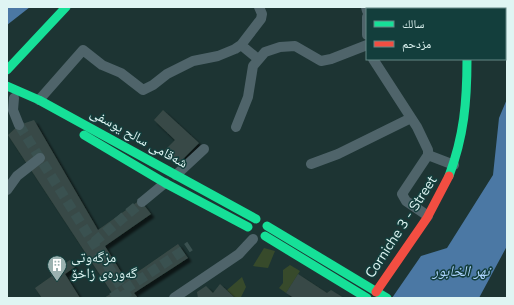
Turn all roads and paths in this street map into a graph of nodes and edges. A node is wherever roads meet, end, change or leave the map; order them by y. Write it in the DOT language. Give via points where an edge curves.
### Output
graph roads {
  1 [pos="66,7"];
  2 [pos="259,7"];
  3 [pos="241,45"];
  4 [pos="366,46"];
  5 [pos="258,59"];
  6 [pos="374,60"];
  7 [pos="467,60"];
  8 [pos="7,70"];
  9 [pos="7,86"];
  10 [pos="10,97"];
  11 [pos="39,100"];
  12 [pos="411,118"];
  13 [pos="14,124"];
  14 [pos="236,127"];
  15 [pos="204,149"];
  16 [pos="428,155"];
  17 [pos="40,158"];
  18 [pos="311,164"];
  19 [pos="454,165"];
  20 [pos="176,175"];
  21 [pos="165,182"];
  22 [pos="7,190"];
  23 [pos="142,202"];
  24 [pos="428,216"];
  25 [pos="256,219"];
  26 [pos="267,226"];
  27 [pos="248,227"];
  28 [pos="265,236"];
  29 [pos="253,239"];
  30 [pos="376,292"];
  31 [pos="174,298"];
  32 [pos="367,298"];
  33 [pos="386,298"];
  1 -- 8 [label="main road"];
  2 -- 3 [label="street" via="261,19"];
  3 -- 5 [label="street"];
  3 -- 11 [label="street" via="218,56 193,61 143,90 83,50"];
  4 -- 5 [label="street" via="321,61 290,45 270,49"];
  5 -- 14 [label="street" via="253,66 248,97"];
  6 -- 12 [label="street"];
  7 -- 19 [label="main road, Corniche 3 - Street" via="466,105"];
  9 -- 11 [label="main road, شەقامی سالح یوسفی"];
  10 -- 13 [label="street"];
  10 -- 21 [label="main road, شەقامی سالح یوسفی" via="36,108"];
  11 -- 20 [label="main road, شەقامی سالح یوسفی"];
  12 -- 16 [label="street" via="418,127"];
  12 -- 18 [label="street" via="338,154"];
  15 -- 20 [label="street"];
  16 -- 19 [label="street"];
  16 -- 24 [label="street" via="402,194 406,201"];
  17 -- 22 [label="street" via="17,176"];
  19 -- 24 [label="main road, Corniche 3 - Street"];
  20 -- 25 [label="main road, شەقامی سالح یوسفی"];
  21 -- 23 [label="street"];
  21 -- 27 [label="main road, شەقامی سالح یوسفی"];
  24 -- 30 [label="main road, Corniche 3 - Street"];
  25 -- 26 [label="main road"];
  25 -- 27 [label="main road" via="251,221"];
  26 -- 28 [label="main road" via="268,232"];
  26 -- 30 [label="main road"];
  27 -- 29 [label="main road" via="248,233"];
  28 -- 29 [label="main road" via="260,240"];
  28 -- 32 [label="main road"];
  29 -- 31 [label="street" via="236,257"];
  30 -- 33 [label="main road"];
}
